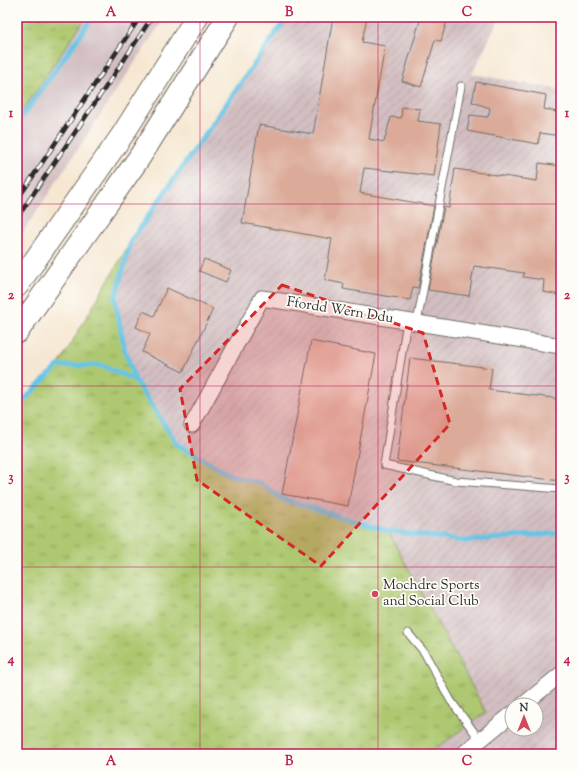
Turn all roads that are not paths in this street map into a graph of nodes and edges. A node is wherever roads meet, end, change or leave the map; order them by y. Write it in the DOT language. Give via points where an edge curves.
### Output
graph roads {
  1 [pos="197,17"];
  2 [pos="228,17"];
  3 [pos="461,86"];
  4 [pos="17,286"];
  5 [pos="412,322"];
  6 [pos="17,332"];
  7 [pos="561,346"];
  8 [pos="192,425"];
  9 [pos="561,489"];
  10 [pos="408,633"];
  11 [pos="561,674"];
  12 [pos="533,697"];
  13 [pos="504,720"];
  14 [pos="480,740"];
  15 [pos="465,754"];
  1 -- 4 [label="highway" via="123,134"];
  2 -- 6 [label="highway" via="140,158"];
  3 -- 5 [label="lane"];
  5 -- 7 [label="street, Ffordd Wern Ddu"];
  5 -- 8 [label="street, Ffordd Wern Ddu" via="262,298"];
  5 -- 9 [label="lane" via="384,465 456,481"];
  10 -- 14 [label="lane" via="424,652 451,701"];
  11 -- 12 [label="street"];
  13 -- 14 [label="street"];
  14 -- 15 [label="street"];
}
